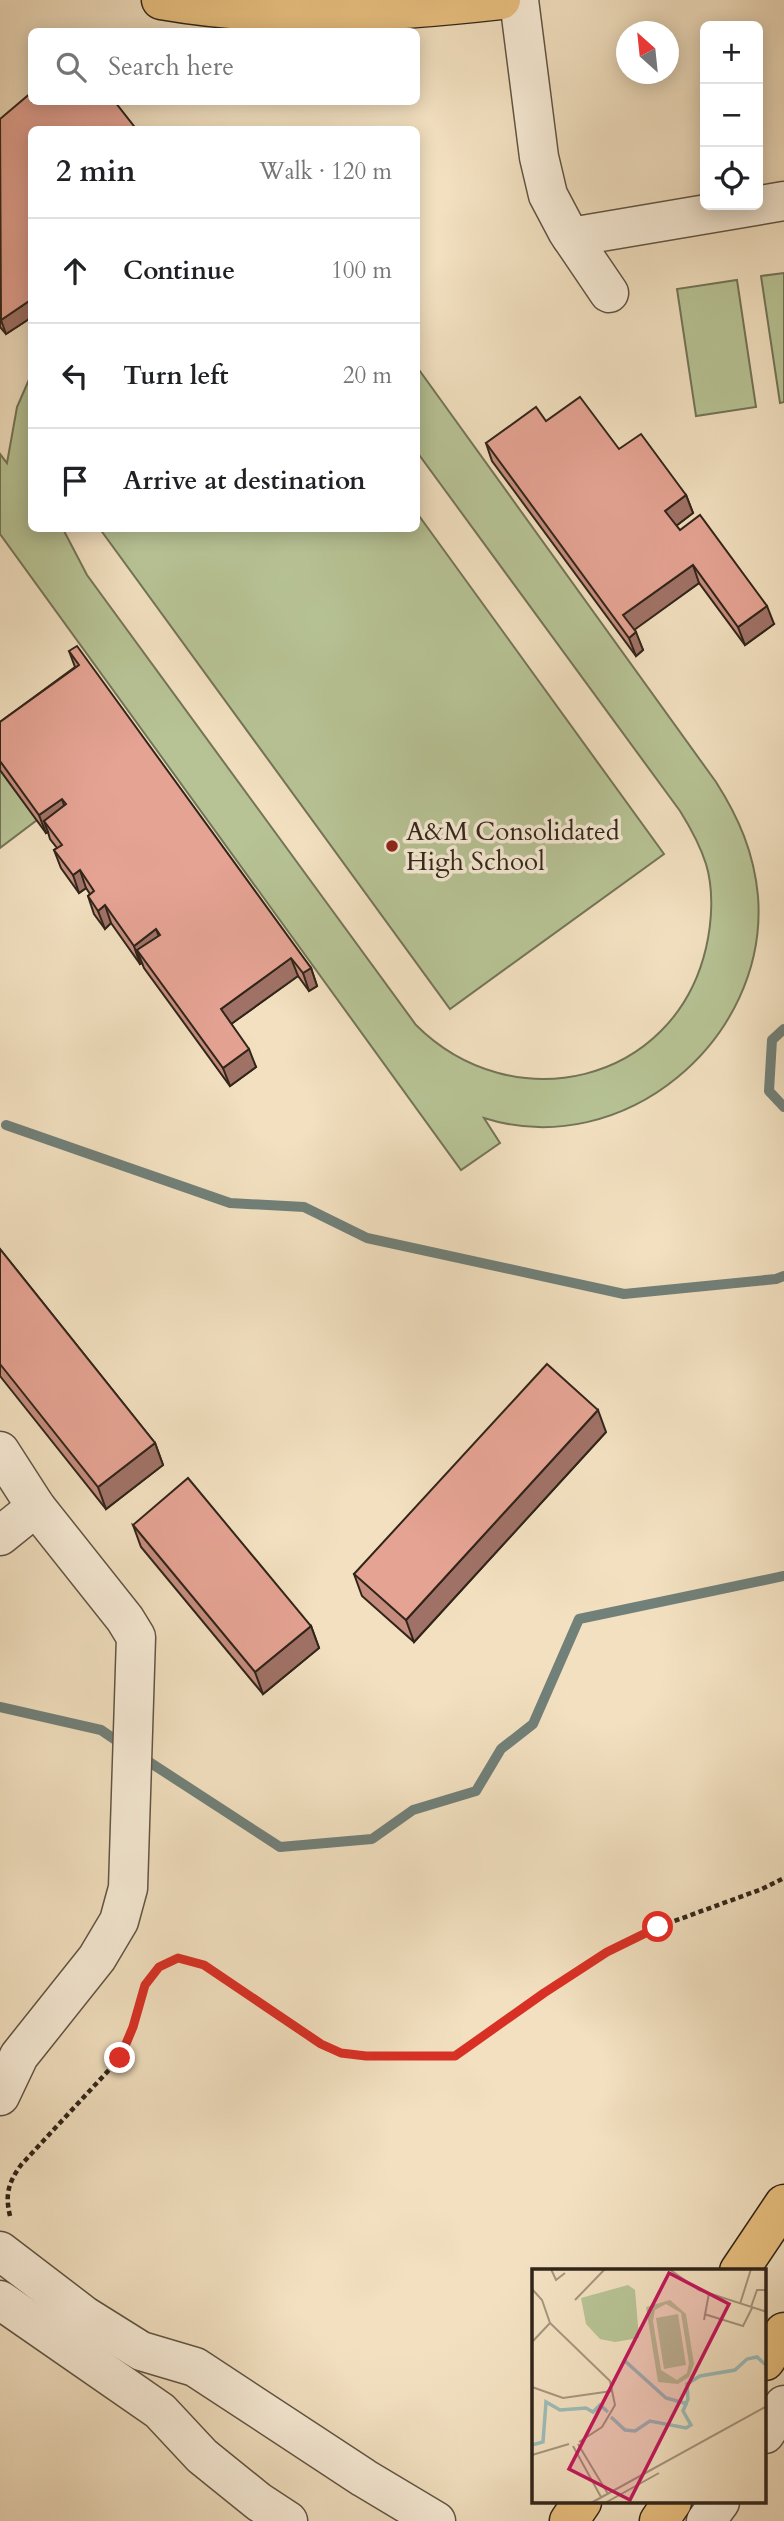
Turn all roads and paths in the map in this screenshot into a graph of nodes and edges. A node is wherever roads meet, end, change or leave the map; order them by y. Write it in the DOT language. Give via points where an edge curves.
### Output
graph roads {
  1 [pos="161,0"];
  2 [pos="501,0"];
  3 [pos="519,0"];
  4 [pos="784,201"];
  5 [pos="571,237"];
  6 [pos="609,293"];
  7 [pos="0,1451"];
  8 [pos="36,1507"];
  9 [pos="0,1536"];
  10 [pos="784,1878"];
  11 [pos="10,2062"];
  12 [pos="0,2096"];
  13 [pos="784,2204"];
  14 [pos="7,2238"];
  15 [pos="740,2269"];
  16 [pos="0,2300"];
  17 [pos="784,2332"];
  18 [pos="766,2359"];
  19 [pos="784,2405"];
  20 [pos="766,2432"];
  21 [pos="581,2504"];
  22 [pos="671,2504"];
  23 [pos="719,2504"];
  24 [pos="288,2521"];
  25 [pos="436,2521"];
  26 [pos="569,2521"];
  27 [pos="659,2521"];
  28 [pos="706,2521"];
  1 -- 2 [label="main road" via="300,14"];
  3 -- 5 [label="street" via="543,174"];
  4 -- 5 [label="street"];
  5 -- 6 [label="street"];
  7 -- 8 [label="street"];
  8 -- 9 [label="street"];
  8 -- 11 [label="street" via="136,1637 128,1888 119,1921 97,1958"];
  10 -- 14 [label="path" via="607,1952 455,2056 341,2053 204,1965 178,1958 159,1967 145,1985 120,2058 10,2181"];
  11 -- 12 [label="street"];
  13 -- 15 [label="main road"];
  14 -- 25 [label="street" via="85,2316 141,2351 195,2367"];
  16 -- 24 [label="street" via="160,2411 202,2456"];
  17 -- 18 [label="main road"];
  19 -- 20 [label="street"];
  21 -- 26 [label="main road"];
  22 -- 27 [label="main road"];
  23 -- 28 [label="street"];
}
